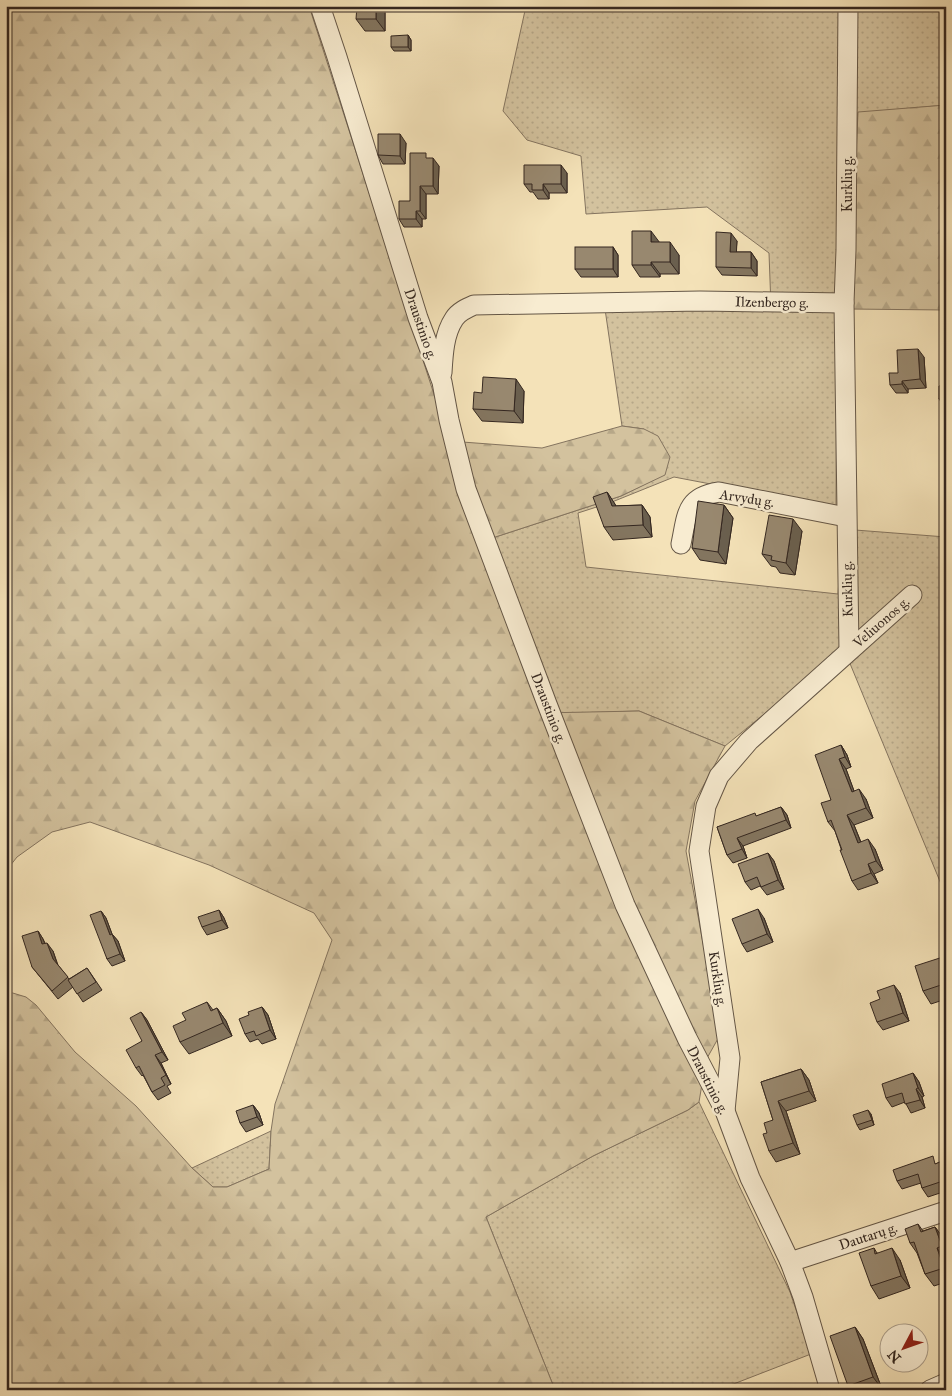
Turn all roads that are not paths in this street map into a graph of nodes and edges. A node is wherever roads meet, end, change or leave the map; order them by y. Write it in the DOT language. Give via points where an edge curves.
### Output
graph roads {
  1 [pos="320,6"];
  2 [pos="848,6"];
  3 [pos="844,303"];
  4 [pos="418,318"];
  5 [pos="454,318"];
  6 [pos="442,382"];
  7 [pos="846,517"];
  8 [pos="681,544"];
  9 [pos="912,595"];
  10 [pos="849,650"];
  11 [pos="724,1111"];
  12 [pos="946,1211"];
  13 [pos="790,1262"];
  14 [pos="946,1383"];
  15 [pos="830,1390"];
  16 [pos="930,1390"];
  1 -- 4 [label="street, Draustinio g."];
  2 -- 3 [label="street, Kurklių g."];
  3 -- 5 [label="street, Ilzenbergo g." via="700,301 474,305"];
  3 -- 7 [label="street, Kurklių g."];
  4 -- 5 [label="street" via="435,323"];
  4 -- 6 [label="street, Draustinio g."];
  5 -- 6 [label="street" via="443,352"];
  6 -- 11 [label="street, Draustinio g." via="466,489 554,722 625,905"];
  7 -- 8 [label="street, Arvydų g." via="719,492 705,494 689,510"];
  7 -- 10 [label="street, Kurklių g."];
  9 -- 10 [label="street, Veliuonos g."];
  10 -- 11 [label="street, Kurklių g." via="749,741 719,776 706,806 699,851 730,1058"];
  11 -- 13 [label="street, Draustinio g." via="750,1178"];
  12 -- 13 [label="street, Dautarų g."];
  13 -- 15 [label="street, Draustinio g."];
  14 -- 16 [label="street"];
}
